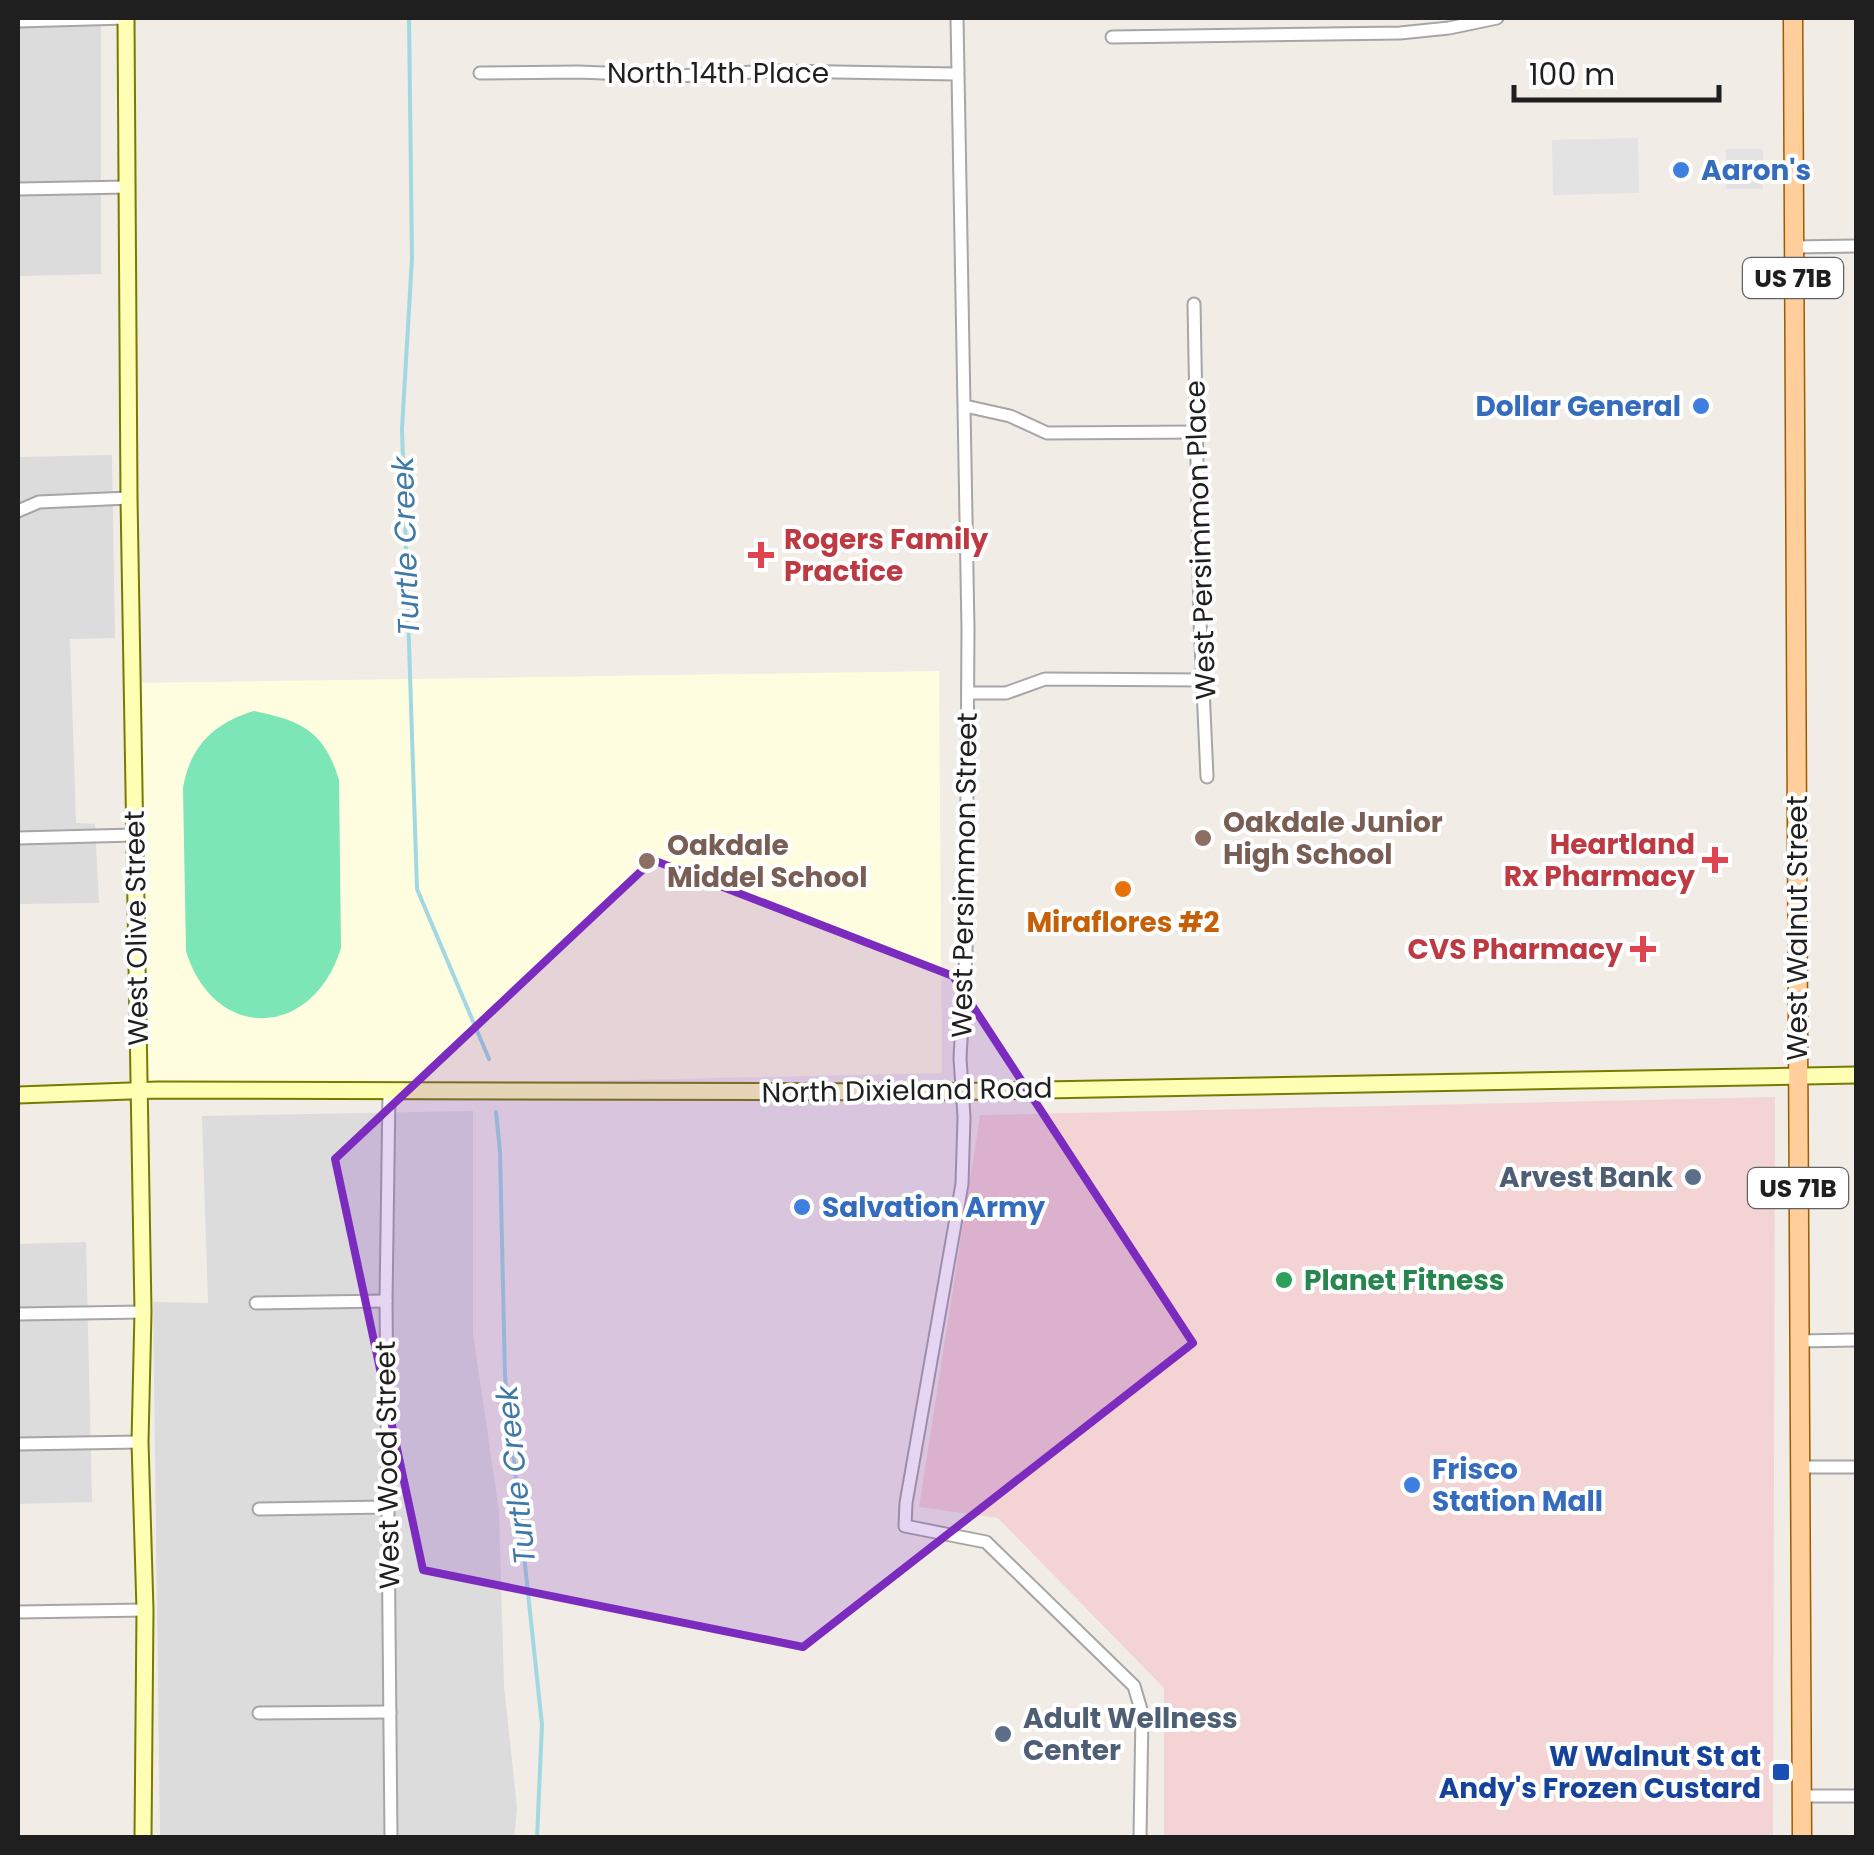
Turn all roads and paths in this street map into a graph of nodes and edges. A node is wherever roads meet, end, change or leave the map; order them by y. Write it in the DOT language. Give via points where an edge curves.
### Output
graph roads {
  1 [pos="126,18"];
  2 [pos="957,18"];
  3 [pos="1272,18"];
  4 [pos="1497,18"];
  5 [pos="1793,18"];
  6 [pos="18,21"];
  7 [pos="1272,35"];
  8 [pos="1112,37"];
  9 [pos="480,73"];
  10 [pos="956,74"];
  11 [pos="128,188"];
  12 [pos="18,189"];
  13 [pos="1856,246"];
  14 [pos="1793,247"];
  15 [pos="1194,304"];
  16 [pos="965,406"];
  17 [pos="1197,432"];
  18 [pos="129,498"];
  19 [pos="18,511"];
  20 [pos="1204,680"];
  21 [pos="968,693"];
  22 [pos="1207,776"];
  23 [pos="135,835"];
  24 [pos="18,838"];
  25 [pos="1856,1075"];
  26 [pos="1797,1077"];
  27 [pos="139,1091"];
  28 [pos="963,1091"];
  29 [pos="389,1093"];
  30 [pos="18,1095"];
  31 [pos="386,1301"];
  32 [pos="256,1303"];
  33 [pos="142,1312"];
  34 [pos="18,1314"];
  35 [pos="1856,1340"];
  36 [pos="1799,1341"];
  37 [pos="140,1442"];
  38 [pos="18,1444"];
  39 [pos="1800,1467"];
  40 [pos="1856,1467"];
  41 [pos="387,1507"];
  42 [pos="259,1509"];
  43 [pos="145,1610"];
  44 [pos="18,1612"];
  45 [pos="390,1712"];
  46 [pos="258,1713"];
  47 [pos="1802,1796"];
  48 [pos="1856,1796"];
  49 [pos="143,1838"];
  50 [pos="391,1838"];
  51 [pos="1140,1838"];
  52 [pos="1802,1838"];
  1 -- 6 [label="street"];
  1 -- 11 [label="main road, West Olive Street"];
  2 -- 10 [label="street, West Persimmon Street"];
  3 -- 7 [label="street"];
  4 -- 7 [label="street" via="1400,33"];
  5 -- 14 [label="main road, West Walnut Street / US 71B"];
  7 -- 8 [label="street"];
  9 -- 10 [label="street, North 14th Place"];
  10 -- 16 [label="street, West Persimmon Street"];
  11 -- 12 [label="street"];
  11 -- 18 [label="main road, West Olive Street"];
  13 -- 14 [label="street"];
  14 -- 26 [label="main road, West Walnut Street / US 71B"];
  15 -- 17 [label="street, West Persimmon Place"];
  16 -- 17 [label="street" via="1047,432"];
  16 -- 21 [label="street, West Persimmon Street"];
  17 -- 20 [label="street, West Persimmon Place"];
  18 -- 19 [label="street" via="39,502"];
  18 -- 23 [label="main road, West Olive Street"];
  20 -- 21 [label="street" via="1045,679 1006,693"];
  20 -- 22 [label="street, West Persimmon Place"];
  21 -- 28 [label="street, West Persimmon Street"];
  23 -- 24 [label="street"];
  23 -- 27 [label="main road, West Olive Street"];
  25 -- 26 [label="main road, North Dixieland Road"];
  26 -- 28 [label="main road, North Dixieland Road"];
  26 -- 36 [label="main road, West Walnut Street / US 71B"];
  27 -- 29 [label="main road, North Dixieland Road"];
  27 -- 30 [label="main road, North Dixieland Road"];
  27 -- 33 [label="main road, West Olive Street"];
  28 -- 29 [label="main road, North Dixieland Road"];
  28 -- 51 [label="street, West Persimmon Street" via="962,1184 905,1526 986,1542 1134,1686 1142,1714"];
  29 -- 31 [label="street, West Wood Street"];
  31 -- 32 [label="street"];
  31 -- 41 [label="street, West Wood Street"];
  33 -- 34 [label="street"];
  33 -- 37 [label="main road, West Olive Street"];
  35 -- 36 [label="street"];
  36 -- 39 [label="main road, West Walnut Street / US 71B"];
  37 -- 38 [label="street"];
  37 -- 43 [label="main road, West Olive Street"];
  39 -- 40 [label="street"];
  39 -- 47 [label="main road, West Walnut Street / US 71B"];
  41 -- 42 [label="street"];
  41 -- 45 [label="street, West Wood Street"];
  43 -- 44 [label="street"];
  43 -- 49 [label="main road, West Olive Street"];
  45 -- 46 [label="street"];
  45 -- 50 [label="street, West Wood Street"];
  47 -- 48 [label="street"];
  47 -- 52 [label="main road, West Walnut Street / US 71B"];
}
